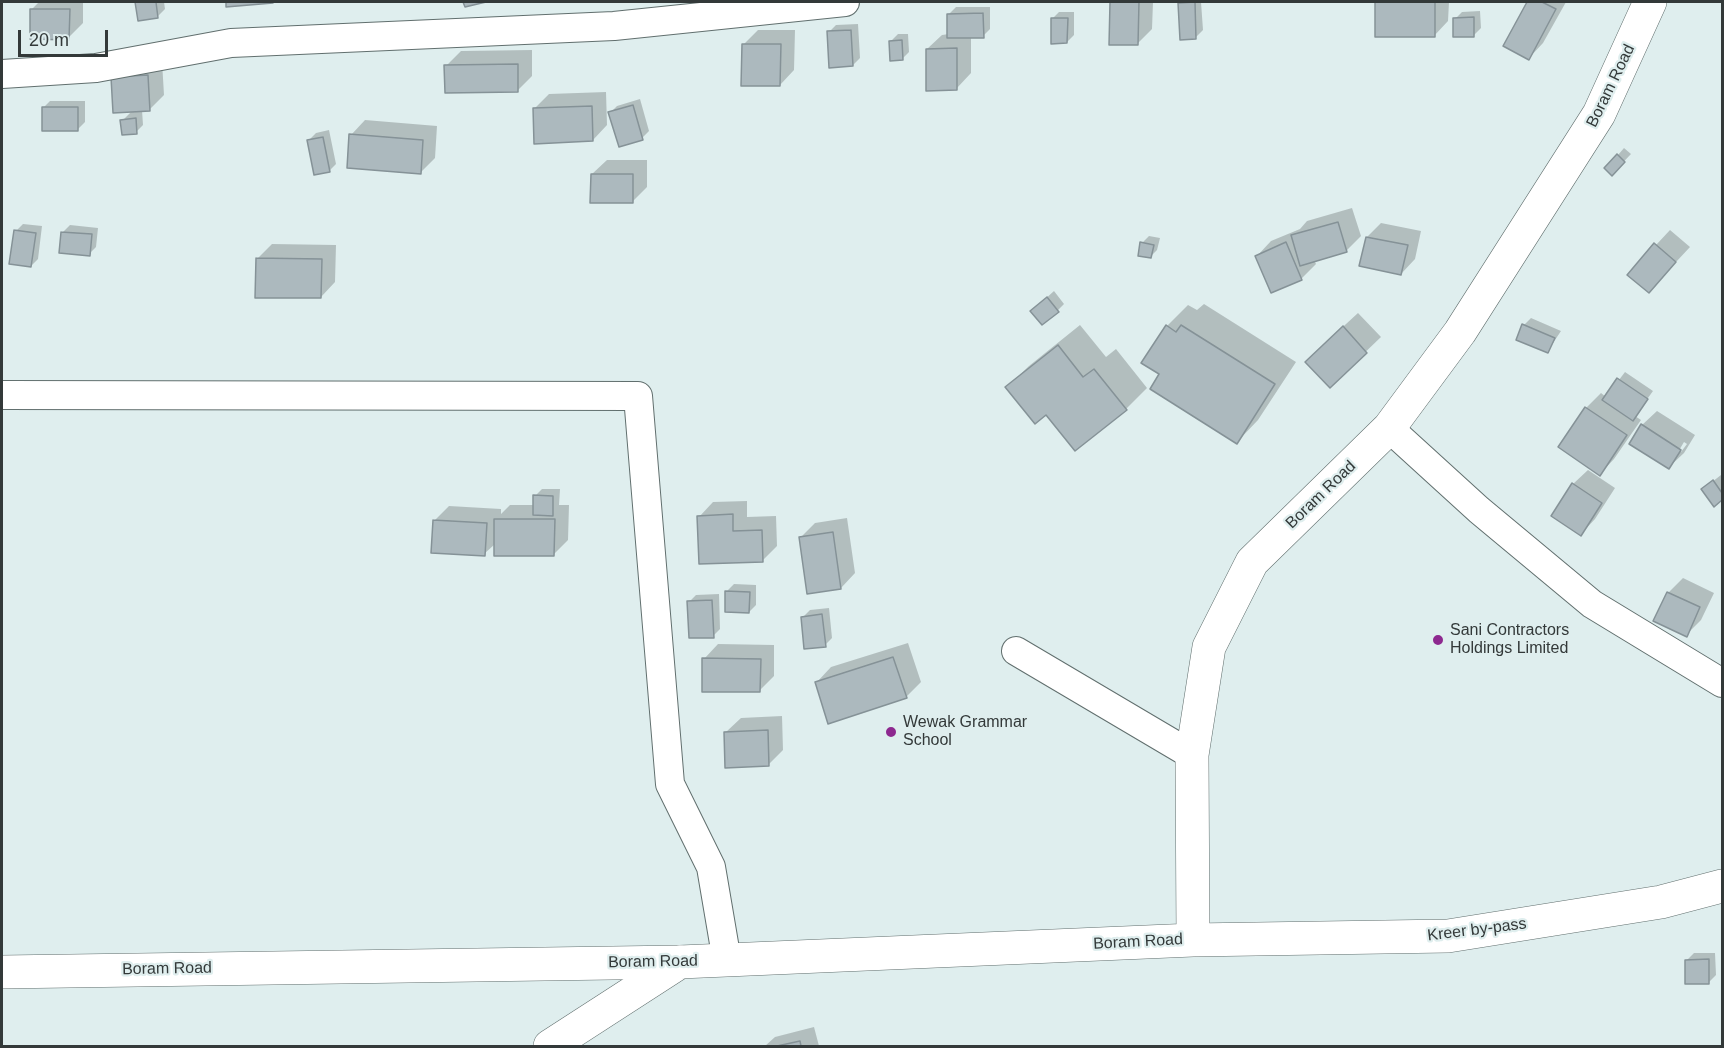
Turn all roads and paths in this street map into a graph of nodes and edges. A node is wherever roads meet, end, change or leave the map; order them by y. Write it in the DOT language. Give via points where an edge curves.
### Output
graph roads {
  1 [pos="845,2"];
  2 [pos="1650,2"];
  3 [pos="2,74"];
  4 [pos="2,395"];
  5 [pos="1389,428"];
  6 [pos="1016,651"];
  7 [pos="1722,683"];
  8 [pos="1192,755"];
  9 [pos="1722,886"];
  10 [pos="1193,940"];
  11 [pos="727,961"];
  12 [pos="680,962"];
  13 [pos="2,972"];
  14 [pos="550,1047"];
  1 -- 3 [label="street" via="614,26 231,43 96,68"];
  2 -- 5 [label="main road, Boram Road" via="1599,114 1460,333"];
  4 -- 11 [label="street" via="638,396 670,784 711,867"];
  5 -- 7 [label="street" via="1592,604"];
  5 -- 8 [label="main road, Boram Road" via="1252,562 1209,647"];
  6 -- 8 [label="street"];
  8 -- 10 [label="main road, Boram Road"];
  9 -- 10 [label="main road, Kreer by-pass" via="1661,902 1448,936"];
  10 -- 11 [label="main road, Boram Road"];
  11 -- 12 [label="main road, Boram Road"];
  12 -- 13 [label="main road, Boram Road"];
  12 -- 14 [label="main road"];
}
